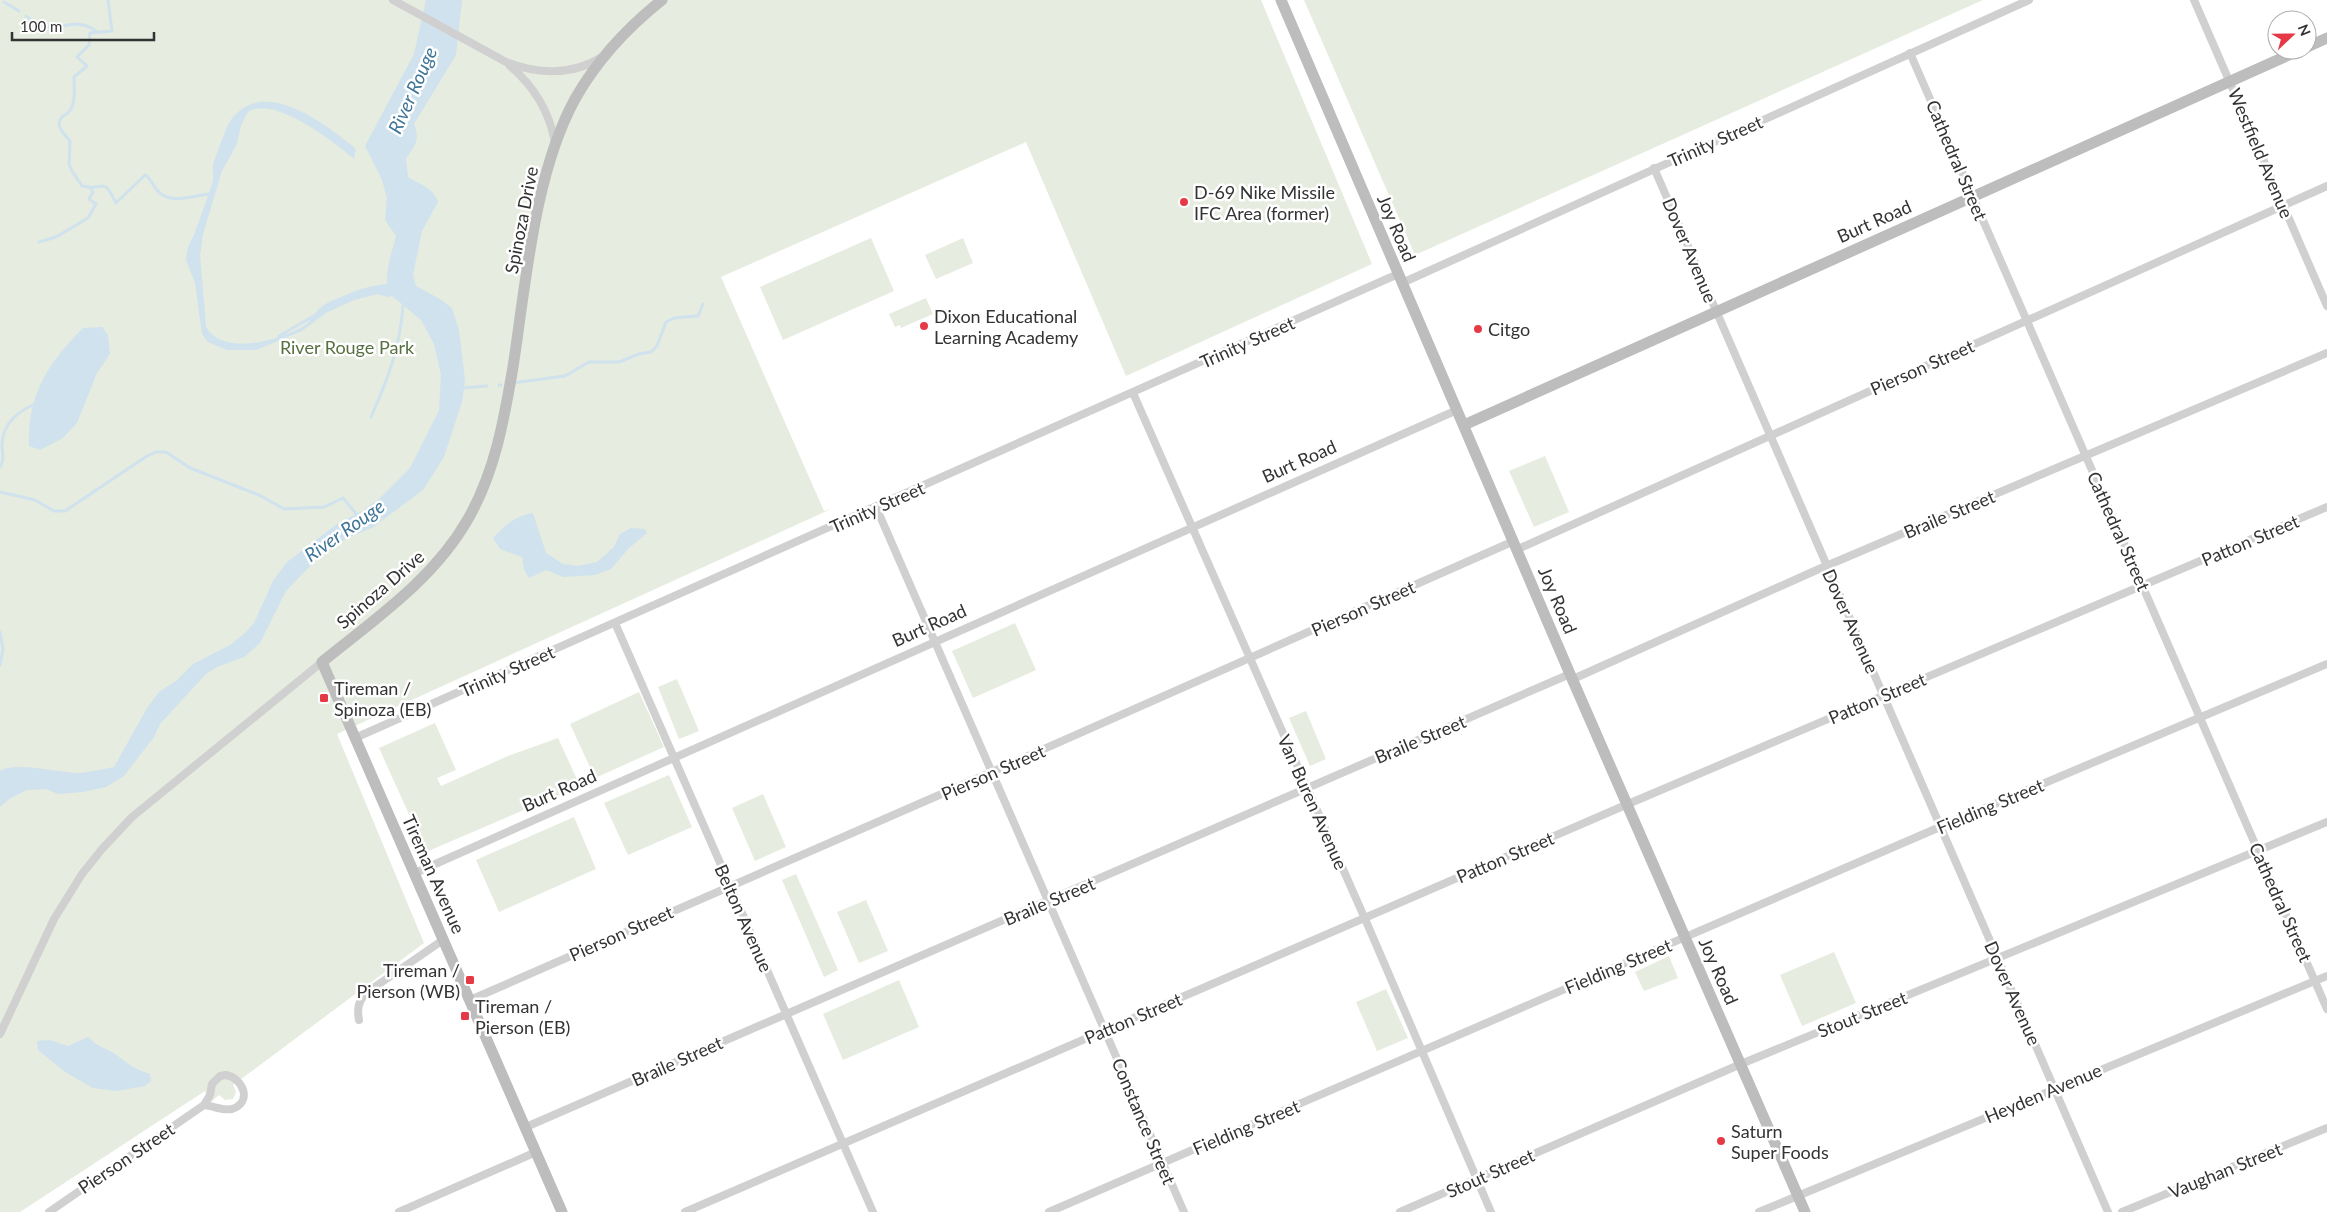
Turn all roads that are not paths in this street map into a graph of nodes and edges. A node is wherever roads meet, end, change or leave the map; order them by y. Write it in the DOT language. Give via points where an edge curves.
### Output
graph roads {
  1 [pos="393,0"];
  2 [pos="662,0"];
  3 [pos="1281,0"];
  4 [pos="2029,0"];
  5 [pos="2194,0"];
  6 [pos="610,52"];
  7 [pos="1910,53"];
  8 [pos="2277,60"];
  9 [pos="506,62"];
  10 [pos="2229,81"];
  11 [pos="556,144"];
  12 [pos="1654,168"];
  13 [pos="2327,186"];
  14 [pos="1973,196"];
  15 [pos="2283,205"];
  16 [pos="1400,279"];
  17 [pos="2327,306"];
  18 [pos="1716,311"];
  19 [pos="2026,320"];
  20 [pos="2327,353"];
  21 [pos="1133,393"];
  22 [pos="1457,410"];
  23 [pos="1464,425"];
  24 [pos="1770,435"];
  25 [pos="2086,455"];
  26 [pos="876,507"];
  27 [pos="2327,507"];
  28 [pos="1192,527"];
  29 [pos="1516,545"];
  30 [pos="1827,566"];
  31 [pos="2142,585"];
  32 [pos="615,623"];
  33 [pos="935,641"];
  34 [pos="1250,658"];
  35 [pos="322,662"];
  36 [pos="2327,664"];
  37 [pos="1572,677"];
  38 [pos="1883,695"];
  39 [pos="2200,718"];
  40 [pos="355,738"];
  41 [pos="674,757"];
  42 [pos="992,772"];
  43 [pos="1307,787"];
  44 [pos="1628,804"];
  45 [pos="2327,822"];
  46 [pos="1941,828"];
  47 [pos="2258,851"];
  48 [pos="415,873"];
  49 [pos="730,885"];
  50 [pos="1049,902"];
  51 [pos="1363,918"];
  52 [pos="1685,937"];
  53 [pos="443,940"];
  54 [pos="1998,958"];
  55 [pos="2327,976"];
  56 [pos="2315,981"];
  57 [pos="470,1000"];
  58 [pos="2327,1009"];
  59 [pos="787,1013"];
  60 [pos="359,1020"];
  61 [pos="1105,1030"];
  62 [pos="0,1034"];
  63 [pos="1421,1051"];
  64 [pos="1741,1064"];
  65 [pos="2055,1088"];
  66 [pos="204,1106"];
  67 [pos="526,1127"];
  68 [pos="2327,1128"];
  69 [pos="843,1143"];
  70 [pos="536,1152"];
  71 [pos="1163,1163"];
  72 [pos="1476,1179"];
  73 [pos="1798,1195"];
  74 [pos="49,1212"];
  75 [pos="398,1212"];
  76 [pos="562,1212"];
  77 [pos="685,1212"];
  78 [pos="873,1212"];
  79 [pos="1049,1212"];
  80 [pos="1184,1212"];
  81 [pos="1400,1212"];
  82 [pos="1490,1212"];
  83 [pos="1759,1212"];
  84 [pos="1805,1212"];
  85 [pos="2108,1212"];
  86 [pos="2122,1212"];
  1 -- 9 [label="street"];
  2 -- 6 [label="street, Spinoza Drive" via="626,32"];
  3 -- 16 [label="street, Joy Road"];
  4 -- 7 [label="street, Trinity Street"];
  5 -- 10 [label="street, Westfield Avenue"];
  6 -- 9 [label="street" via="585,66 557,72 533,71"];
  6 -- 11 [label="street, Spinoza Drive" via="575,99"];
  7 -- 12 [label="street, Trinity Street"];
  7 -- 14 [label="street, Cathedral Street"];
  8 -- 10 [label="street, Burt Road"];
  9 -- 11 [label="street" via="540,100"];
  10 -- 14 [label="street, Burt Road"];
  10 -- 15 [label="street, Westfield Avenue"];
  11 -- 35 [label="street, Spinoza Drive" via="536,216 497,449 486,482 468,520 436,565 399,601"];
  12 -- 16 [label="street, Trinity Street"];
  12 -- 18 [label="street, Dover Avenue"];
  13 -- 15 [label="street, Pierson Street"];
  14 -- 18 [label="street, Burt Road"];
  14 -- 19 [label="street, Cathedral Street"];
  15 -- 17 [label="street, Westfield Avenue"];
  15 -- 19 [label="street, Pierson Street"];
  16 -- 21 [label="street, Trinity Street"];
  16 -- 22 [label="street, Joy Road"];
  18 -- 23 [label="street, Burt Road"];
  18 -- 24 [label="street, Dover Avenue"];
  19 -- 24 [label="street, Pierson Street"];
  19 -- 25 [label="street, Cathedral Street"];
  20 -- 25 [label="street, Braile Street"];
  21 -- 26 [label="street, Trinity Street"];
  21 -- 28 [label="street, Van Buren Avenue"];
  22 -- 23 [label="street, Joy Road"];
  22 -- 28 [label="street, Burt Road"];
  23 -- 29 [label="street, Joy Road"];
  24 -- 29 [label="street, Pierson Street"];
  24 -- 30 [label="street, Dover Avenue"];
  25 -- 30 [label="street, Braile Street"];
  25 -- 31 [label="street, Cathedral Street"];
  26 -- 32 [label="street, Trinity Street"];
  26 -- 33 [label="street, Constance Street"];
  27 -- 31 [label="street, Patton Street"];
  28 -- 33 [label="street, Burt Road"];
  28 -- 34 [label="street, Van Buren Avenue"];
  29 -- 34 [label="street, Pierson Street"];
  29 -- 37 [label="street, Joy Road"];
  30 -- 37 [label="street, Braile Street"];
  30 -- 38 [label="street, Dover Avenue"];
  31 -- 38 [label="street, Patton Street"];
  31 -- 39 [label="street, Cathedral Street"];
  32 -- 40 [label="street, Trinity Street"];
  32 -- 41 [label="street, Belton Avenue"];
  33 -- 41 [label="street, Burt Road"];
  33 -- 42 [label="street, Constance Street"];
  34 -- 42 [label="street, Pierson Street"];
  34 -- 43 [label="street, Van Buren Avenue"];
  35 -- 40 [label="street, Tireman Avenue"];
  35 -- 62 [label="street, Spinoza Drive" via="132,817 102,848 78,879 54,919"];
  36 -- 39 [label="street, Fielding Street"];
  37 -- 43 [label="street, Braile Street"];
  37 -- 44 [label="street, Joy Road"];
  38 -- 44 [label="street, Patton Street"];
  38 -- 46 [label="street, Dover Avenue"];
  39 -- 46 [label="street, Fielding Street"];
  39 -- 47 [label="street, Cathedral Street"];
  40 -- 48 [label="street, Tireman Avenue"];
  41 -- 48 [label="street, Burt Road"];
  41 -- 49 [label="street, Belton Avenue"];
  42 -- 49 [label="street, Pierson Street"];
  42 -- 50 [label="street, Constance Street"];
  43 -- 50 [label="street, Braile Street"];
  43 -- 51 [label="street, Van Buren Avenue"];
  44 -- 51 [label="street, Patton Street"];
  44 -- 52 [label="street, Joy Road"];
  45 -- 47 [label="street, Stout Street"];
  46 -- 52 [label="street, Fielding Street"];
  46 -- 54 [label="street, Dover Avenue"];
  47 -- 54 [label="street, Stout Street"];
  47 -- 56 [label="street, Cathedral Street"];
  48 -- 53 [label="street, Tireman Avenue"];
  49 -- 57 [label="street, Pierson Street"];
  49 -- 59 [label="street, Belton Avenue"];
  50 -- 59 [label="street, Braile Street"];
  50 -- 61 [label="street, Constance Street"];
  51 -- 61 [label="street, Patton Street"];
  51 -- 63 [label="street, Van Buren Avenue"];
  52 -- 63 [label="street, Fielding Street"];
  52 -- 64 [label="street, Joy Road"];
  53 -- 57 [label="street, Tireman Avenue"];
  53 -- 60 [label="street" via="366,993 360,1000"];
  54 -- 64 [label="street, Stout Street"];
  54 -- 65 [label="street, Dover Avenue"];
  55 -- 56 [label="street, Heyden Avenue"];
  56 -- 58 [label="street, Cathedral Street"];
  56 -- 65 [label="street, Heyden Avenue"];
  57 -- 67 [label="street, Tireman Avenue"];
  59 -- 67 [label="street, Braile Street"];
  59 -- 69 [label="street, Belton Avenue"];
  61 -- 69 [label="street, Patton Street"];
  61 -- 71 [label="street, Constance Street"];
  63 -- 71 [label="street, Fielding Street"];
  63 -- 72 [label="street, Van Buren Avenue"];
  64 -- 72 [label="street, Stout Street"];
  64 -- 73 [label="street, Joy Road"];
  65 -- 73 [label="street, Heyden Avenue"];
  65 -- 85 [label="street, Dover Avenue"];
  66 -- 66 [label="street" via="212,1084 220,1076 232,1076 242,1083 244,1093 236,1107 226,1110"];
  66 -- 74 [label="street, Pierson Street"];
  67 -- 70 [label="street, Tireman Avenue"];
  68 -- 86 [label="street, Vaughan Street"];
  69 -- 77 [label="street, Patton Street"];
  69 -- 78 [label="street, Belton Avenue"];
  70 -- 75 [label="street"];
  70 -- 76 [label="street"];
  71 -- 79 [label="street, Fielding Street"];
  71 -- 80 [label="street, Constance Street"];
  72 -- 81 [label="street, Stout Street"];
  72 -- 82 [label="street, Van Buren Avenue"];
  73 -- 83 [label="street, Heyden Avenue"];
  73 -- 84 [label="street, Joy Road"];
}
